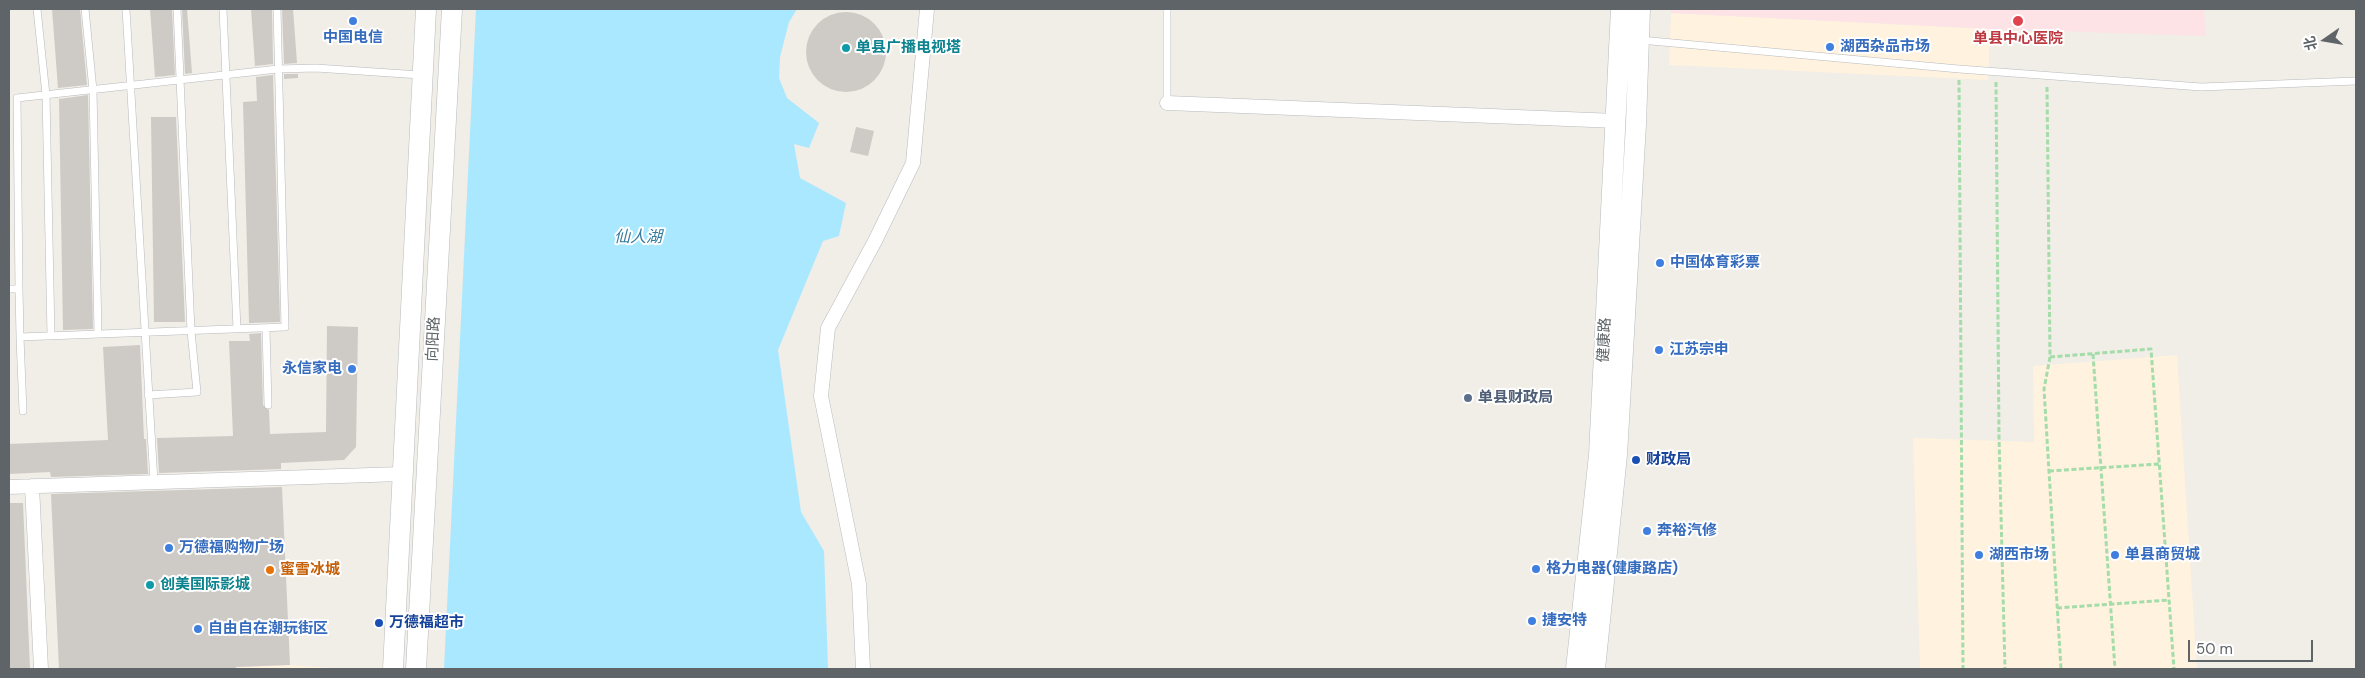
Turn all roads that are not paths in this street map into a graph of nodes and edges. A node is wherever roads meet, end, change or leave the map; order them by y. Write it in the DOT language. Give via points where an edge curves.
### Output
graph roads {
  1 [pos="37,9"];
  2 [pos="85,9"];
  3 [pos="126,9"];
  4 [pos="177,9"];
  5 [pos="223,9"];
  6 [pos="277,9"];
  7 [pos="426,9"];
  8 [pos="452,9"];
  9 [pos="927,9"];
  10 [pos="1167,9"];
  11 [pos="1621,9"];
  12 [pos="1640,9"];
  13 [pos="1639,40"];
  14 [pos="278,69"];
  15 [pos="226,75"];
  16 [pos="423,75"];
  17 [pos="182,80"];
  18 [pos="2356,81"];
  19 [pos="131,86"];
  20 [pos="93,90"];
  21 [pos="46,95"];
  22 [pos="1167,103"];
  23 [pos="1617,121"];
  24 [pos="9,289"];
  25 [pos="19,289"];
  26 [pos="266,328"];
  27 [pos="237,329"];
  28 [pos="191,331"];
  29 [pos="144,332"];
  30 [pos="98,334"];
  31 [pos="51,336"];
  32 [pos="20,337"];
  33 [pos="148,395"];
  34 [pos="268,406"];
  35 [pos="23,411"];
  36 [pos="401,474"];
  37 [pos="154,482"];
  38 [pos="32,486"];
  39 [pos="9,487"];
  40 [pos="41,669"];
  41 [pos="393,669"];
  42 [pos="416,669"];
  43 [pos="863,669"];
  44 [pos="1576,669"];
  45 [pos="1595,669"];
  1 -- 21 [label="lane"];
  2 -- 20 [label="lane"];
  3 -- 19 [label="lane"];
  4 -- 17 [label="lane"];
  5 -- 15 [label="lane"];
  6 -- 14 [label="lane"];
  7 -- 16 [label="main road, 向阳路"];
  8 -- 42 [label="main road, 向阳路"];
  9 -- 43 [label="street" via="913,163 828,328 820,396 860,584"];
  10 -- 22 [label="lane"];
  11 -- 23 [label="main road, 健康路"];
  12 -- 13 [label="main road, 健康路"];
  13 -- 18 [label="lane" via="1959,70 2201,87"];
  13 -- 45 [label="main road, 健康路" via="1618,455"];
  14 -- 15 [label="lane"];
  14 -- 16 [label="lane" via="316,68"];
  14 -- 26 [label="lane" via="285,327"];
  15 -- 17 [label="lane"];
  15 -- 27 [label="lane"];
  16 -- 36 [label="main road, 向阳路"];
  17 -- 19 [label="lane"];
  17 -- 28 [label="lane"];
  19 -- 20 [label="lane"];
  19 -- 29 [label="lane"];
  20 -- 21 [label="lane"];
  20 -- 30 [label="lane"];
  21 -- 25 [label="lane" via="17,98"];
  21 -- 31 [label="lane"];
  22 -- 23 [label="street"];
  23 -- 44 [label="main road, 健康路" via="1599,455"];
  24 -- 25 [label="lane"];
  25 -- 32 [label="lane"];
  26 -- 27 [label="lane"];
  26 -- 34 [label="lane"];
  27 -- 28 [label="lane"];
  28 -- 29 [label="lane"];
  28 -- 33 [label="lane" via="197,392"];
  29 -- 30 [label="lane"];
  29 -- 33 [label="lane"];
  30 -- 31 [label="lane"];
  31 -- 32 [label="lane"];
  32 -- 35 [label="lane"];
  33 -- 37 [label="lane"];
  36 -- 37 [label="street"];
  36 -- 41 [label="main road, 向阳路"];
  37 -- 38 [label="street"];
  38 -- 39 [label="street"];
  38 -- 40 [label="street"];
}
